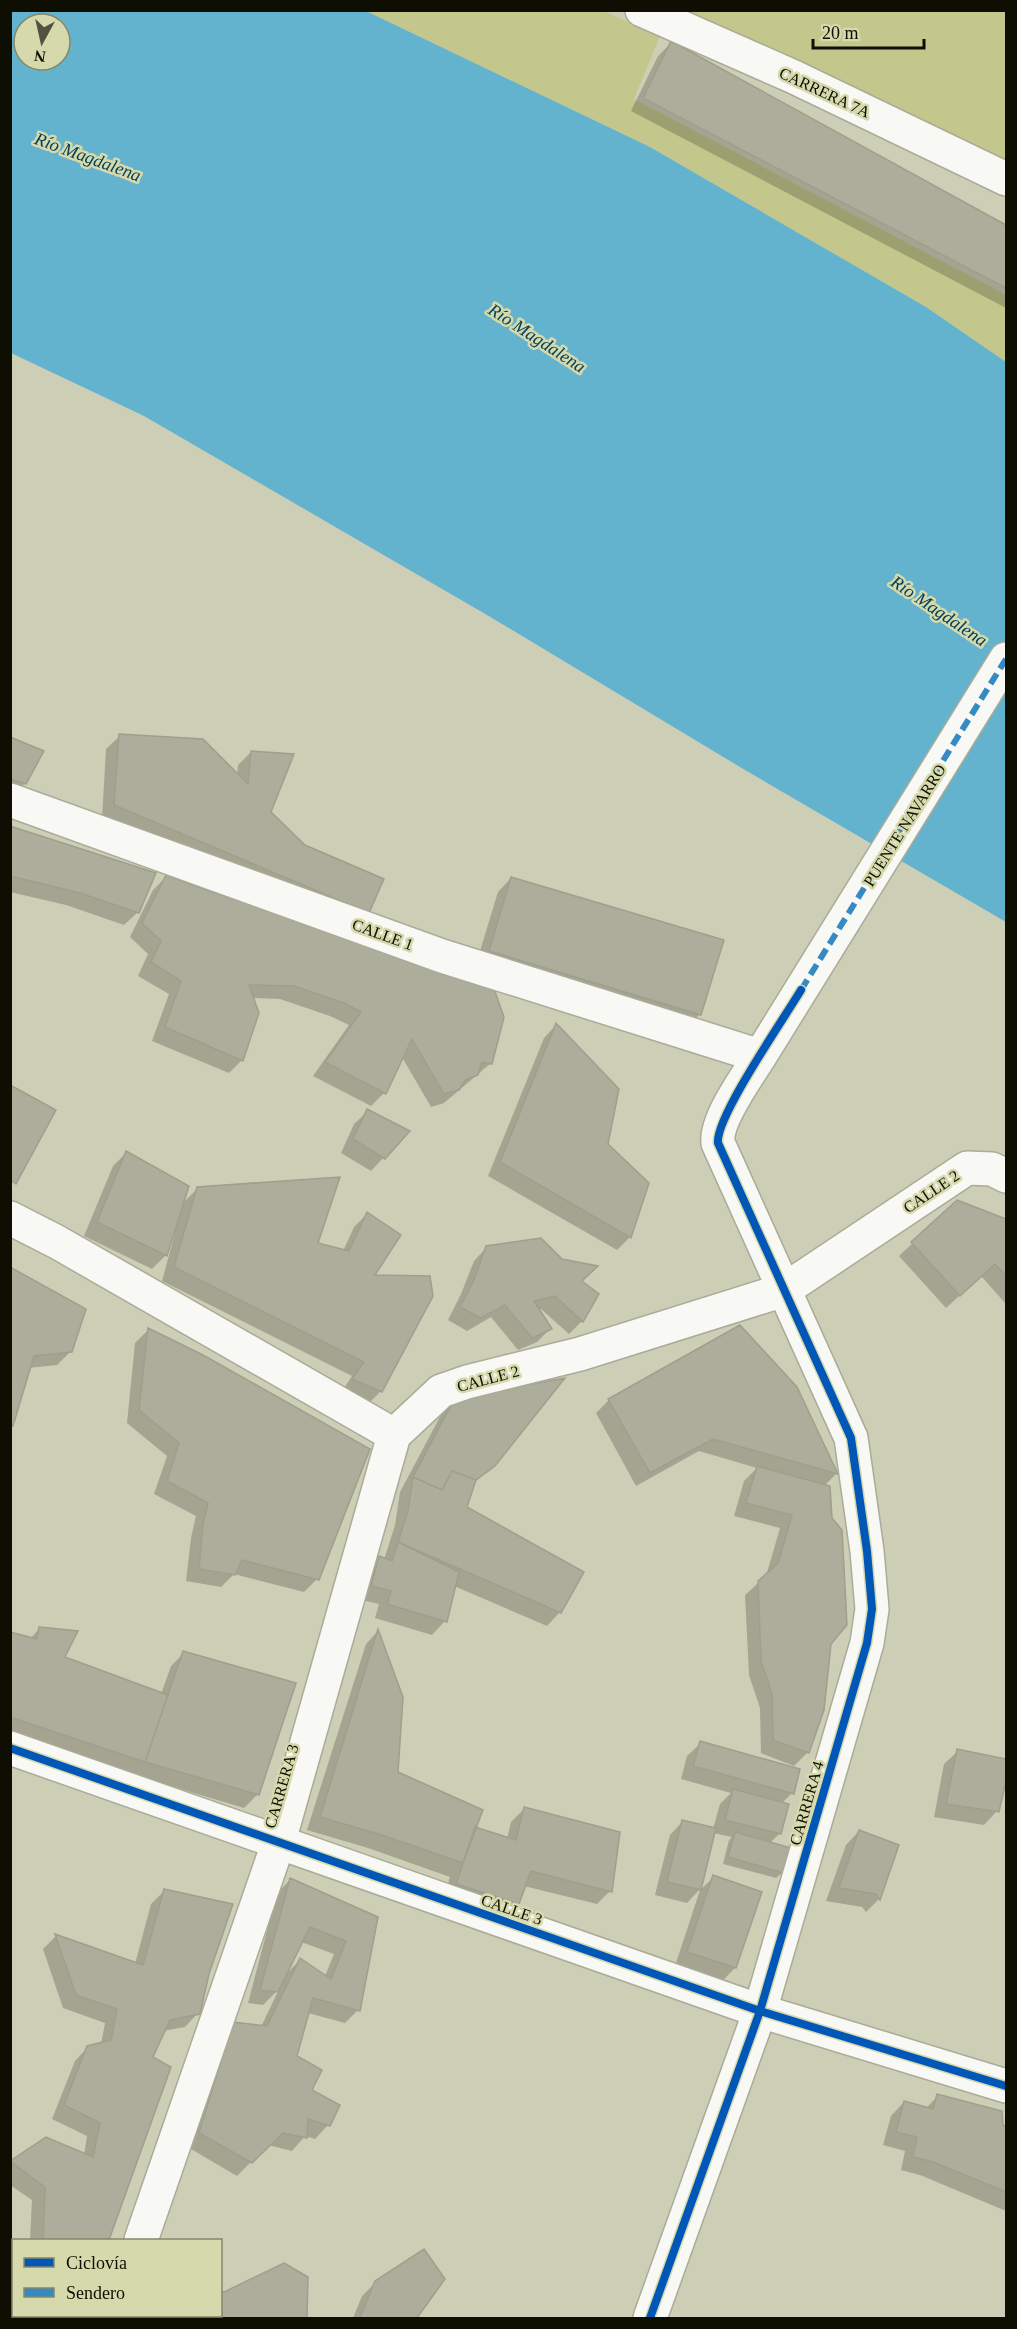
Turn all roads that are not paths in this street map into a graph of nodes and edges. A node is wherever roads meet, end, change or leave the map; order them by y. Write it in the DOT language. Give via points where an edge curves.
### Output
graph roads {
  1 [pos="642,10"];
  2 [pos="1006,179"];
  3 [pos="1006,659"];
  4 [pos="10,800"];
  5 [pos="760,1056"];
  6 [pos="1000,1173"];
  7 [pos="10,1218"];
  8 [pos="784,1290"];
  9 [pos="394,1435"];
  10 [pos="10,1748"];
  11 [pos="279,1841"];
  12 [pos="760,2011"];
  13 [pos="1006,2086"];
  14 [pos="142,2239"];
  15 [pos="650,2319"];
  1 -- 2 [label="street, CARRERA 7A" via="794,77"];
  3 -- 5 [label="street, PUENTE NAVARRO"];
  4 -- 5 [label="street, CALLE 1" via="442,956"];
  5 -- 8 [label="street, CARRERA 4" via="717,1138"];
  6 -- 8 [label="street, CALLE 2" via="967,1168"];
  7 -- 9 [label="street"];
  8 -- 9 [label="street, CALLE 2" via="580,1354 441,1391"];
  8 -- 12 [label="street, CARRERA 4" via="851,1438 872,1609 867,1643"];
  9 -- 11 [label="street, CARRERA 3"];
  10 -- 11 [label="street, CALLE 3"];
  11 -- 12 [label="street, CALLE 3"];
  11 -- 14 [label="street, CARRERA 3"];
  12 -- 13 [label="street, CALLE 3"];
  12 -- 15 [label="street, CARRERA 4"];
}
